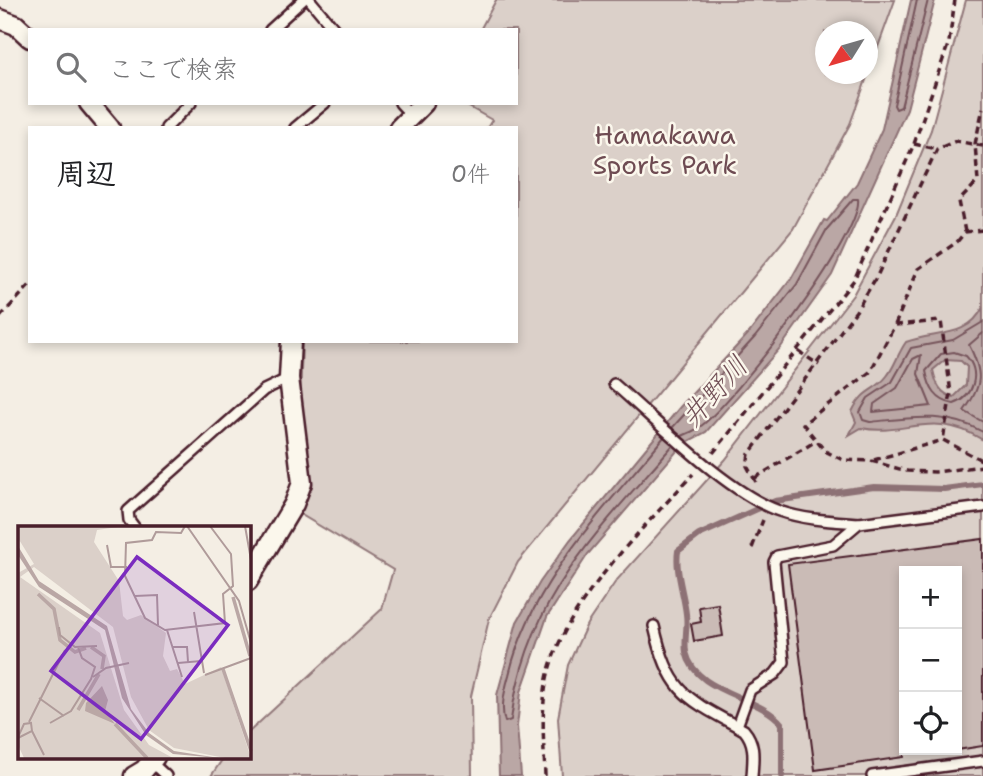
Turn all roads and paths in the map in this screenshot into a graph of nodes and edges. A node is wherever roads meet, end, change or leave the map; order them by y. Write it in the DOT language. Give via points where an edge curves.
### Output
graph roads {
  1 [pos="303,0"];
  2 [pos="310,0"];
  3 [pos="955,0"];
  4 [pos="0,19"];
  5 [pos="272,28"];
  6 [pos="333,28"];
  7 [pos="28,36"];
  8 [pos="91,105"];
  9 [pos="189,105"];
  10 [pos="323,105"];
  11 [pos="983,108"];
  12 [pos="108,126"];
  13 [pos="168,126"];
  14 [pos="297,126"];
  15 [pos="914,144"];
  16 [pos="975,144"];
  17 [pos="983,146"];
  18 [pos="937,149"];
  19 [pos="983,230"];
  20 [pos="965,232"];
  21 [pos="28,287"];
  22 [pos="0,317"];
  23 [pos="895,325"];
  24 [pos="291,343"];
  25 [pos="798,351"];
  26 [pos="818,365"];
  27 [pos="289,378"];
  28 [pos="614,384"];
  29 [pos="943,440"];
  30 [pos="817,441"];
  31 [pos="710,457"];
  32 [pos="871,461"];
  33 [pos="983,463"];
  34 [pos="747,466"];
  35 [pos="700,467"];
  36 [pos="755,478"];
  37 [pos="983,508"];
  38 [pos="859,523"];
  39 [pos="134,526"];
  40 [pos="250,578"];
  41 [pos="654,626"];
  42 [pos="737,726"];
  43 [pos="153,760"];
  44 [pos="983,761"];
  45 [pos="134,776"];
  46 [pos="166,776"];
  47 [pos="545,776"];
  48 [pos="752,776"];
  49 [pos="872,776"];
  1 -- 5 [label="lane"];
  2 -- 6 [label="lane"];
  3 -- 15 [label="path" via="949,43"];
  4 -- 7 [label="street" via="16,24"];
  8 -- 12 [label="street"];
  9 -- 13 [label="lane"];
  10 -- 14 [label="lane"];
  11 -- 16 [label="path"];
  15 -- 18 [label="path"];
  15 -- 25 [label="path" via="854,281"];
  16 -- 17 [label="path"];
  16 -- 18 [label="path" via="956,141"];
  16 -- 20 [label="path" via="978,181 959,201"];
  18 -- 26 [label="path" via="877,276"];
  19 -- 20 [label="path"];
  20 -- 23 [label="path" via="918,269"];
  21 -- 22 [label="path"];
  23 -- 29 [label="path" via="941,321 951,393"];
  23 -- 30 [label="path" via="870,372 803,424"];
  24 -- 27 [label="street"];
  25 -- 26 [label="path"];
  25 -- 31 [label="path"];
  26 -- 34 [label="path" via="749,454"];
  27 -- 39 [label="lane" via="264,390 128,512"];
  27 -- 40 [label="street" via="302,483"];
  28 -- 38 [label="lane" via="739,491 779,511 821,521"];
  29 -- 32 [label="path"];
  29 -- 33 [label="path"];
  30 -- 32 [label="path" via="824,451 844,460"];
  30 -- 36 [label="path"];
  32 -- 33 [label="path" via="907,471 935,472"];
  35 -- 47 [label="path" via="575,613 546,682"];
  37 -- 38 [label="lane"];
  38 -- 42 [label="lane" via="833,545 776,556 784,662 746,697"];
  41 -- 42 [label="lane" via="665,667 677,687 704,709"];
  42 -- 48 [label="lane" via="753,743"];
  43 -- 45 [label="street"];
  43 -- 46 [label="lane"];
  44 -- 49 [label="lane"];
}
